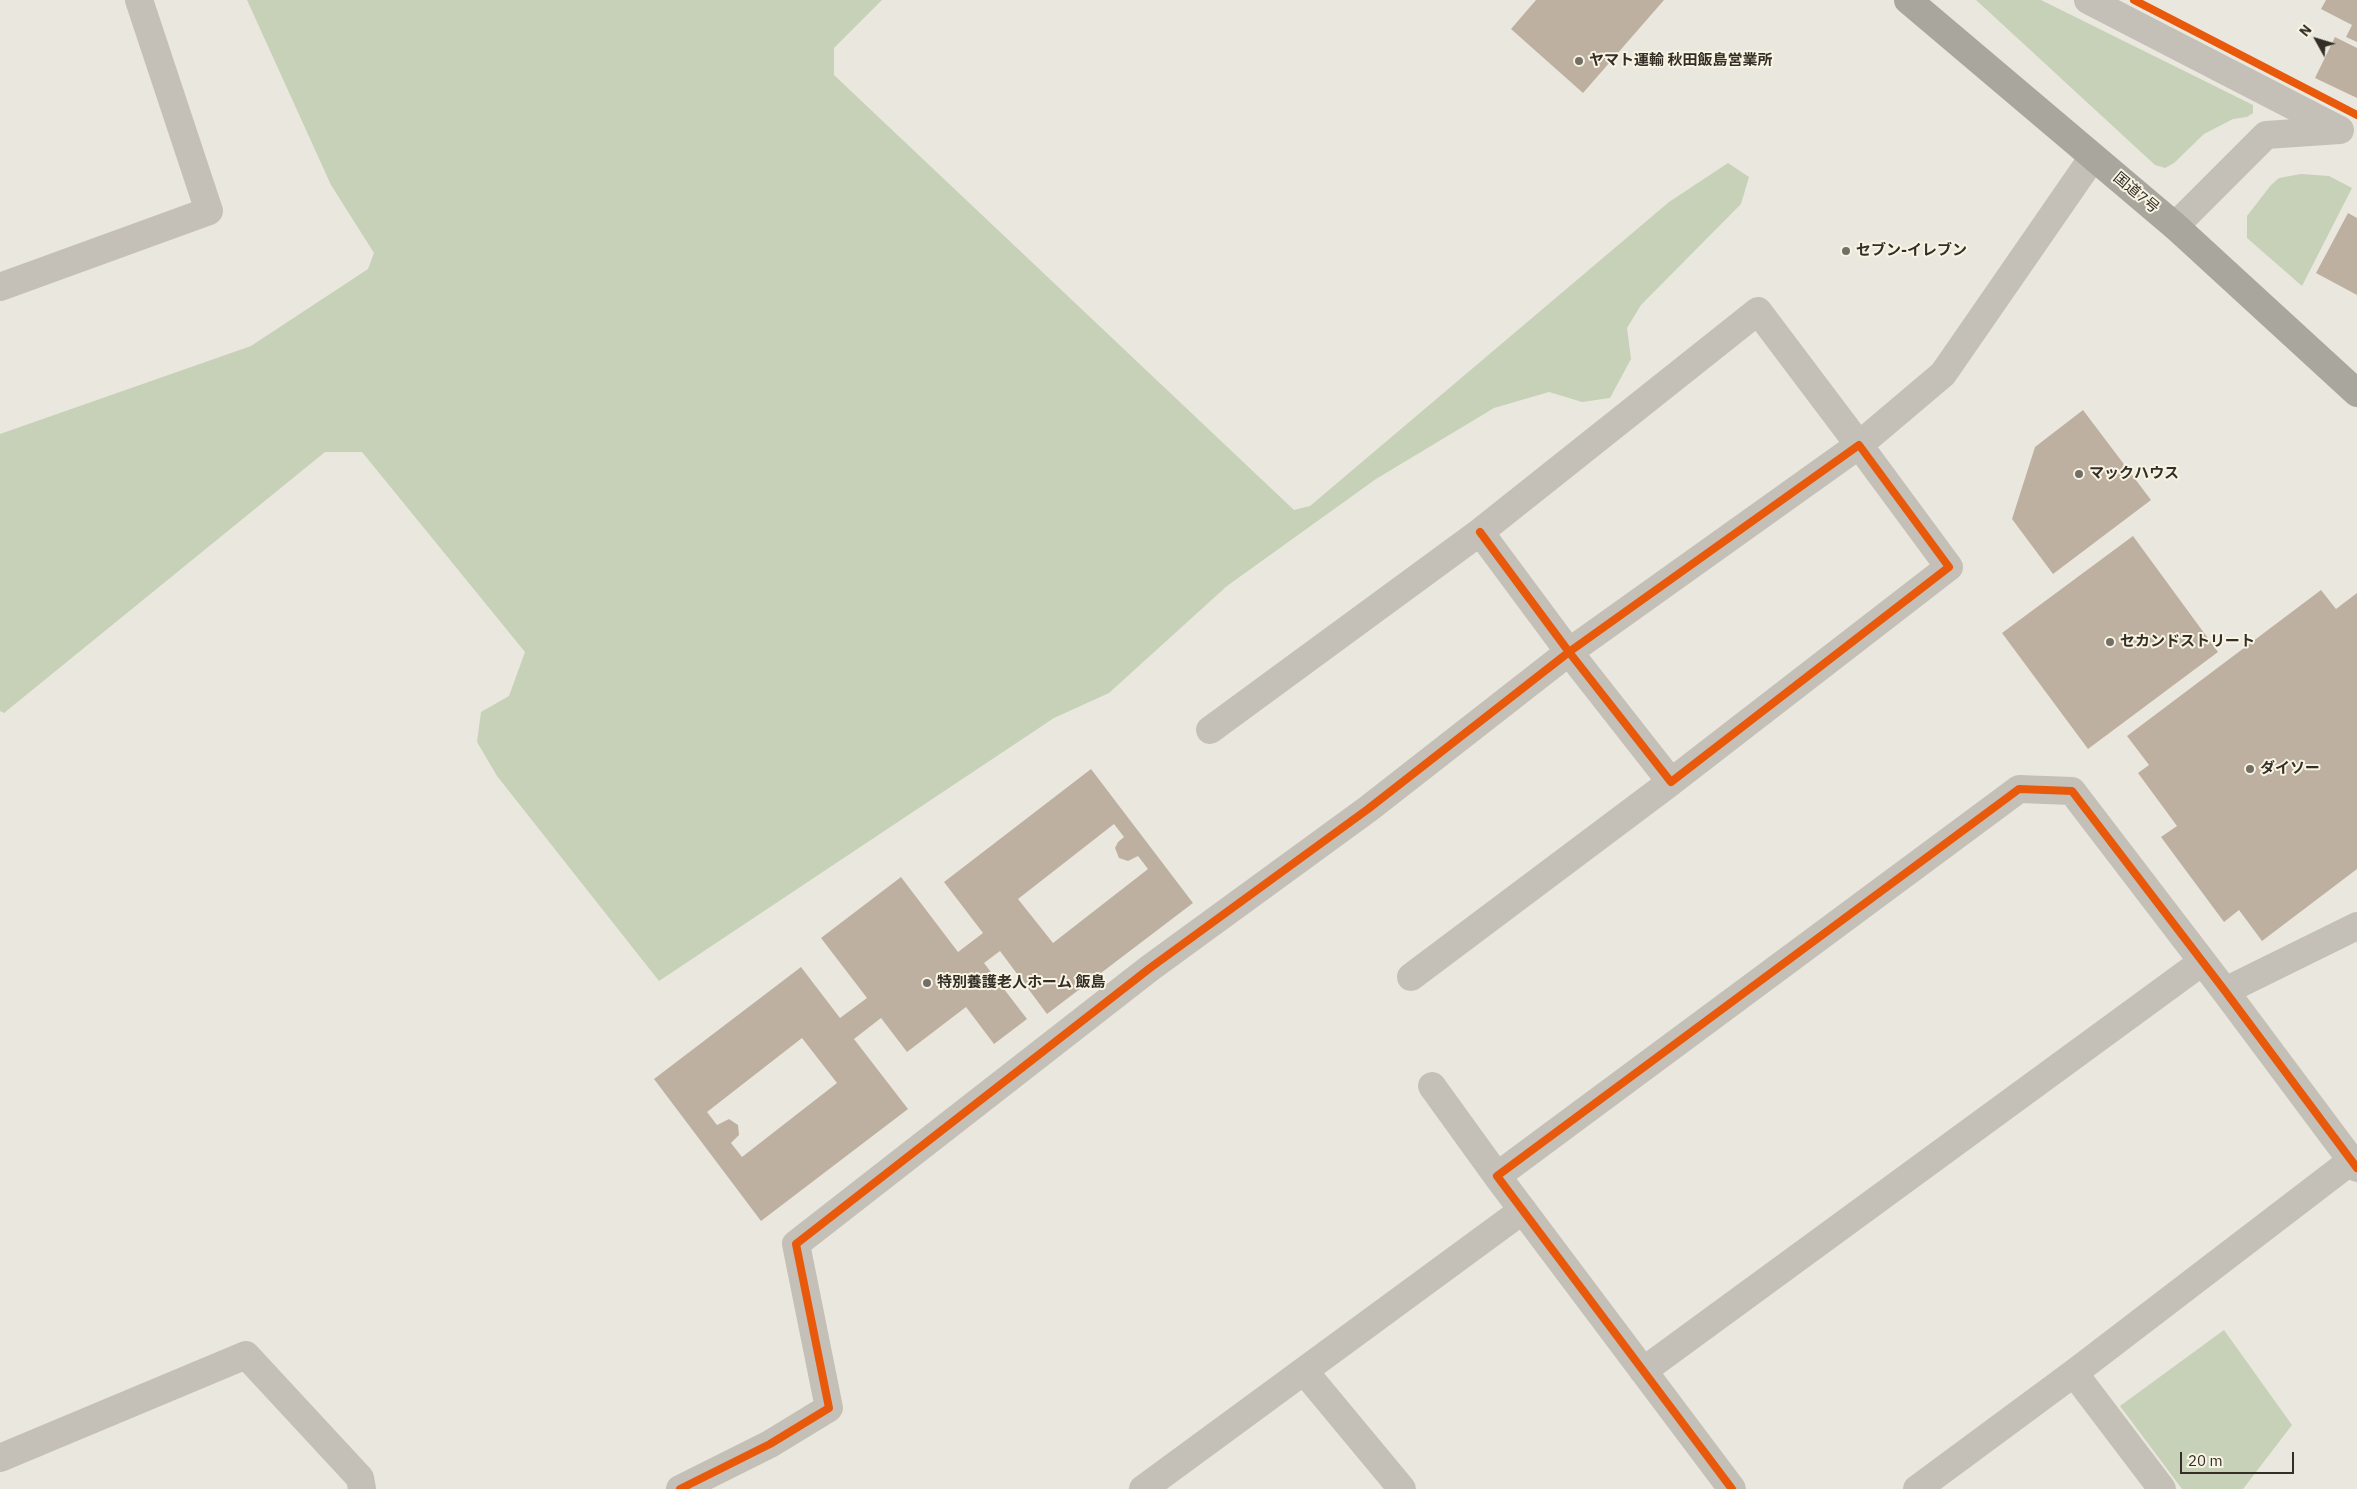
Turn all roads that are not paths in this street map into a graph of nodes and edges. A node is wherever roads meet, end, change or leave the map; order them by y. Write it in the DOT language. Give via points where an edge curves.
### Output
graph roads {
  1 [pos="138,0"];
  2 [pos="1908,0"];
  3 [pos="2088,0"];
  4 [pos="2349,134"];
  5 [pos="2093,157"];
  6 [pos="2175,226"];
  7 [pos="3,278"];
  8 [pos="2357,393"];
  9 [pos="1859,445"];
  10 [pos="1480,532"];
  11 [pos="1570,652"];
  12 [pos="1210,730"];
  13 [pos="1671,782"];
  14 [pos="2357,926"];
  15 [pos="2202,962"];
  16 [pos="1410,977"];
  17 [pos="2225,991"];
  18 [pos="1432,1086"];
  19 [pos="2354,1165"];
  20 [pos="1497,1176"];
  21 [pos="1523,1210"];
  22 [pos="1304,1371"];
  23 [pos="1643,1371"];
  24 [pos="2074,1373"];
  25 [pos="0,1458"];
  26 [pos="362,1489"];
  27 [pos="680,1489"];
  28 [pos="1143,1489"];
  29 [pos="1402,1489"];
  30 [pos="1732,1489"];
  31 [pos="1917,1489"];
  32 [pos="2162,1489"];
  1 -- 7 [label="street" via="209,211"];
  2 -- 5 [label="highway, 国道7号"];
  3 -- 4 [label="street"];
  4 -- 6 [label="street" via="2266,135"];
  5 -- 6 [label="highway, 国道7号"];
  5 -- 9 [label="street" via="1943,374"];
  6 -- 8 [label="highway, 国道7号"];
  9 -- 10 [label="street" via="1758,311"];
  9 -- 11 [label="street"];
  9 -- 13 [label="street" via="1949,566"];
  10 -- 11 [label="street"];
  10 -- 12 [label="street"];
  11 -- 13 [label="street"];
  11 -- 27 [label="street" via="1368,809 1150,968 796,1244 829,1408 770,1444"];
  13 -- 16 [label="street"];
  14 -- 17 [label="street"];
  15 -- 17 [label="street"];
  15 -- 20 [label="street" via="2072,791 2019,789"];
  15 -- 23 [label="street"];
  17 -- 19 [label="street"];
  18 -- 20 [label="street"];
  19 -- 24 [label="street"];
  20 -- 21 [label="street"];
  21 -- 22 [label="street"];
  21 -- 23 [label="street"];
  22 -- 28 [label="street"];
  22 -- 29 [label="street"];
  23 -- 30 [label="street"];
  24 -- 31 [label="street"];
  24 -- 32 [label="street"];
  25 -- 26 [label="street" via="246,1355 360,1478"];
}
